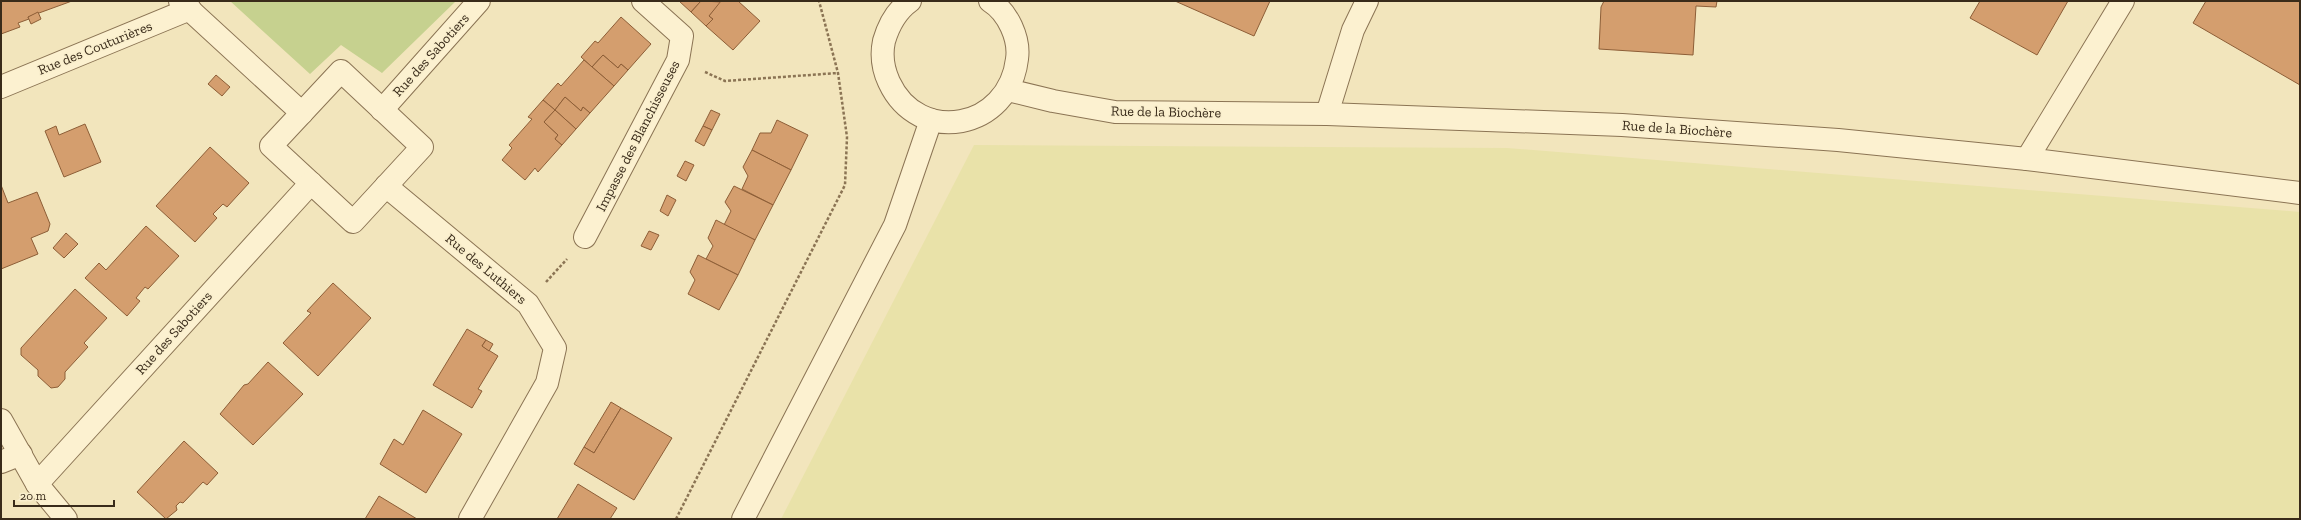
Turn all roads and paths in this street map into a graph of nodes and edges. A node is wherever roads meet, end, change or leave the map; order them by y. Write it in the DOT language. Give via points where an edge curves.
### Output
graph roads {
  1 [pos="479,1"];
  2 [pos="643,1"];
  3 [pos="819,1"];
  4 [pos="1367,1"];
  5 [pos="2123,1"];
  6 [pos="993,2"];
  7 [pos="901,3"];
  8 [pos="185,5"];
  9 [pos="678,60"];
  10 [pos="838,73"];
  11 [pos="1,87"];
  12 [pos="1008,90"];
  13 [pos="382,110"];
  14 [pos="302,113"];
  15 [pos="1327,114"];
  16 [pos="931,120"];
  17 [pos="2027,159"];
  18 [pos="311,183"];
  19 [pos="386,186"];
  20 [pos="2300,193"];
  21 [pos="585,237"];
  22 [pos="528,304"];
  23 [pos="1,420"];
  24 [pos="21,454"];
  25 [pos="1,462"];
  26 [pos="37,484"];
  27 [pos="66,519"];
  28 [pos="470,519"];
  29 [pos="676,519"];
  30 [pos="744,519"];
  1 -- 13 [label="street, Rue des Sabotiers"];
  2 -- 9 [label="street, Impasse des Blanchisseuses" via="682,36"];
  3 -- 10 [label="path"];
  4 -- 15 [label="street" via="1352,30"];
  5 -- 17 [label="street"];
  6 -- 12 [label="street" via="1015,35 1018,53 1015,72"];
  7 -- 16 [label="street" via="888,27 882,50 884,73 894,94 910,110"];
  8 -- 11 [label="street, Rue des Couturières"];
  8 -- 14 [label="street, Rue des Couturières"];
  9 -- 10 [label="path" via="725,81"];
  9 -- 21 [label="street, Impasse des Blanchisseuses"];
  10 -- 29 [label="path" via="847,137 846,185"];
  12 -- 15 [label="street, Rue de la Biochère" via="1115,112"];
  12 -- 16 [label="street" via="994,107 975,118 953,123"];
  13 -- 14 [label="street" via="341,71"];
  13 -- 19 [label="street" via="422,147"];
  14 -- 18 [label="street" via="271,146"];
  15 -- 17 [label="street, Rue de la Biochère" via="1622,125 1838,140"];
  16 -- 30 [label="street" via="895,224"];
  17 -- 20 [label="street, Rue de la Biochère"];
  18 -- 19 [label="street" via="352,222"];
  18 -- 26 [label="street, Rue des Sabotiers"];
  19 -- 22 [label="street, Rue des Luthiers"];
  21 -- 22 [label="path"];
  22 -- 28 [label="street, Rue des Luthiers" via="555,348 548,383"];
  23 -- 24 [label="street"];
  24 -- 25 [label="street"];
  24 -- 26 [label="street"];
  26 -- 27 [label="street"];
}
